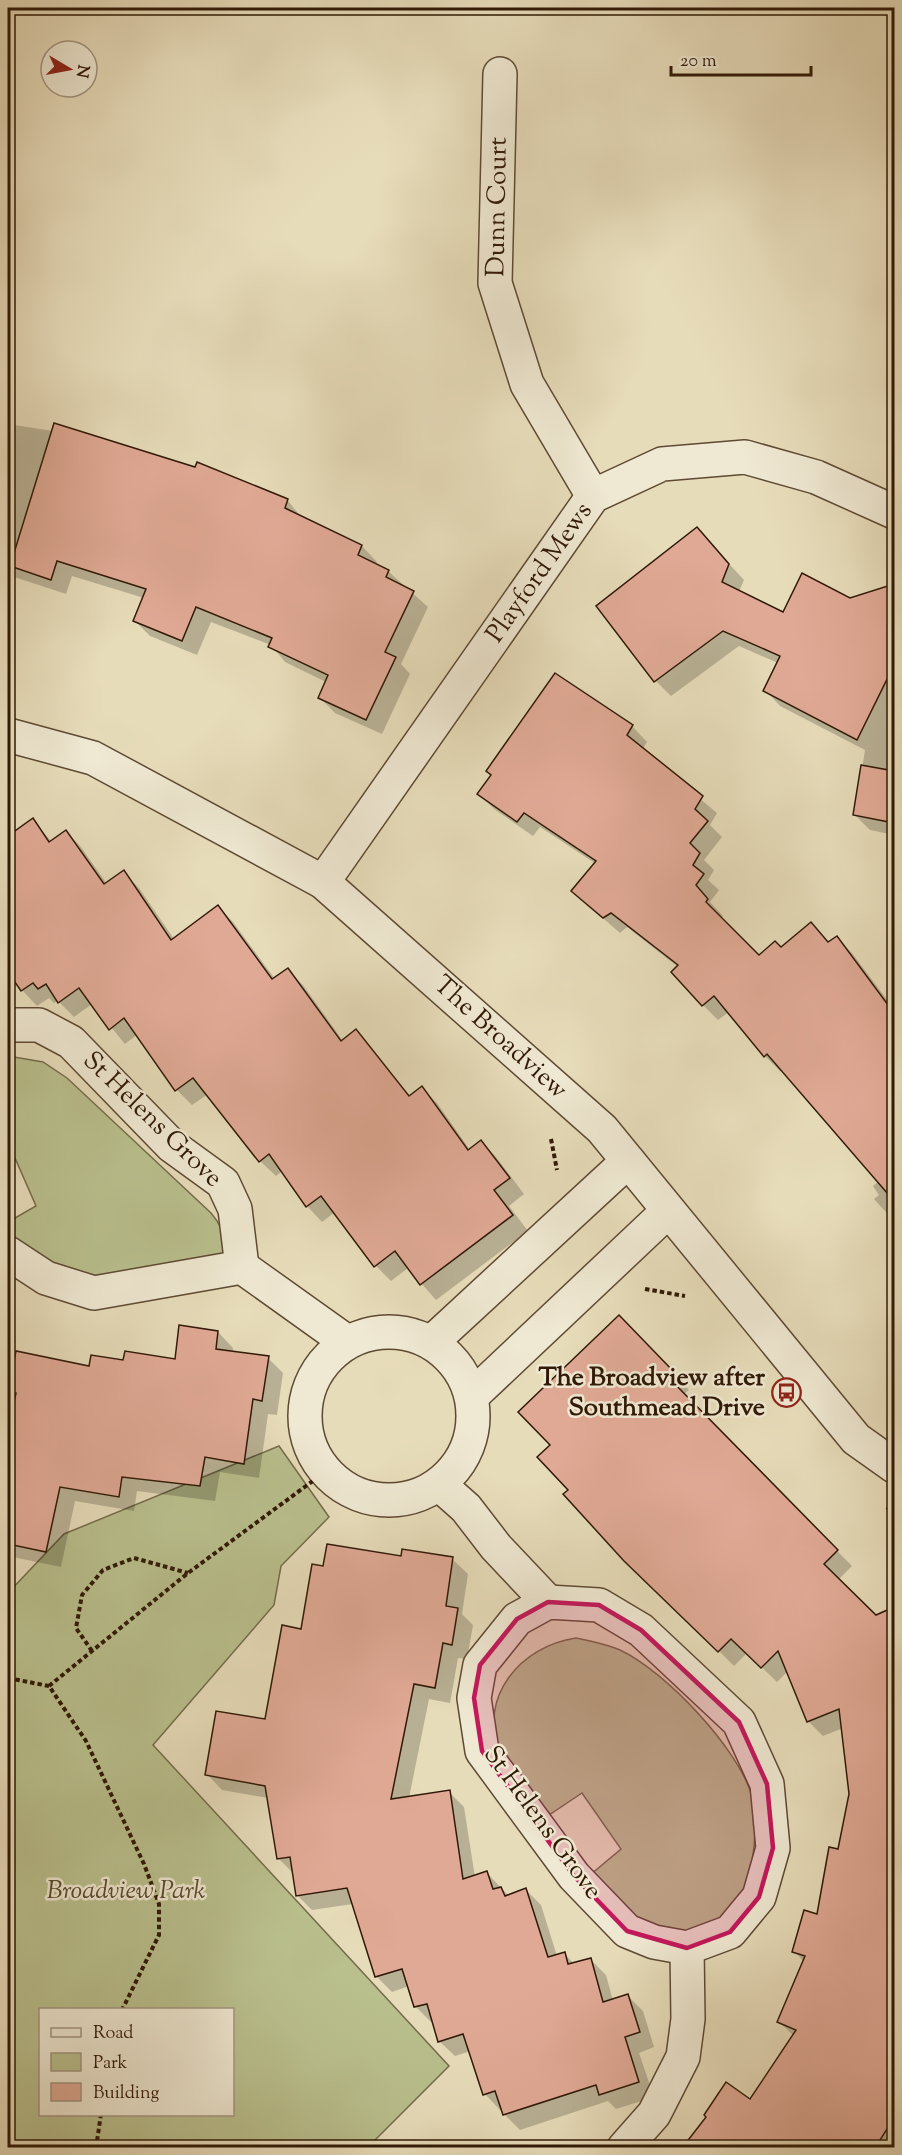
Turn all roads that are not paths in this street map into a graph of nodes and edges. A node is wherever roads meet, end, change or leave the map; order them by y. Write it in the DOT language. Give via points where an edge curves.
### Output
graph roads {
  1 [pos="500,74"];
  2 [pos="593,496"];
  3 [pos="894,512"];
  4 [pos="8,735"];
  5 [pos="323,882"];
  6 [pos="8,1024"];
  7 [pos="628,1161"];
  8 [pos="668,1211"];
  9 [pos="8,1252"];
  10 [pos="242,1267"];
  11 [pos="347,1342"];
  12 [pos="432,1342"];
  13 [pos="472,1396"];
  14 [pos="894,1466"];
  15 [pos="440,1485"];
  16 [pos="548,1602"];
  17 [pos="687,1948"];
  18 [pos="624,2148"];
  1 -- 2 [label="street, Dunn Court" via="495,283 527,384"];
  2 -- 3 [label="street, Playford Mews" via="662,464 745,458 816,477"];
  2 -- 5 [label="street, Playford Mews"];
  4 -- 5 [label="street, The Broadview" via="93,758"];
  5 -- 7 [label="street, The Broadview" via="602,1129"];
  6 -- 10 [label="street, St Helens Grove" via="39,1025 71,1042 172,1146 223,1183 235,1209"];
  7 -- 8 [label="street, The Broadview"];
  7 -- 12 [label="street"];
  8 -- 13 [label="street"];
  8 -- 14 [label="street, The Broadview" via="856,1439"];
  9 -- 10 [label="street" via="46,1278 94,1293"];
  10 -- 11 [label="street"];
  11 -- 12 [label="street" via="375,1332 404,1332"];
  11 -- 15 [label="street" via="325,1361 309,1388 305,1417 310,1446 325,1472 355,1495 384,1502 413,1498"];
  12 -- 13 [label="street" via="454,1361"];
  13 -- 15 [label="street" via="474,1425 466,1454"];
  15 -- 16 [label="street" via="466,1508 496,1547"];
  16 -- 17 [label="street, St Helens Grove" via="516,1619 480,1665 474,1698 482,1751 574,1876 627,1931 654,1942"];
  16 -- 17 [label="street" via="599,1605 641,1630 739,1722 768,1784 773,1848 759,1897 730,1932"];
  17 -- 18 [label="street" via="688,2019 683,2057 654,2114"];
}
